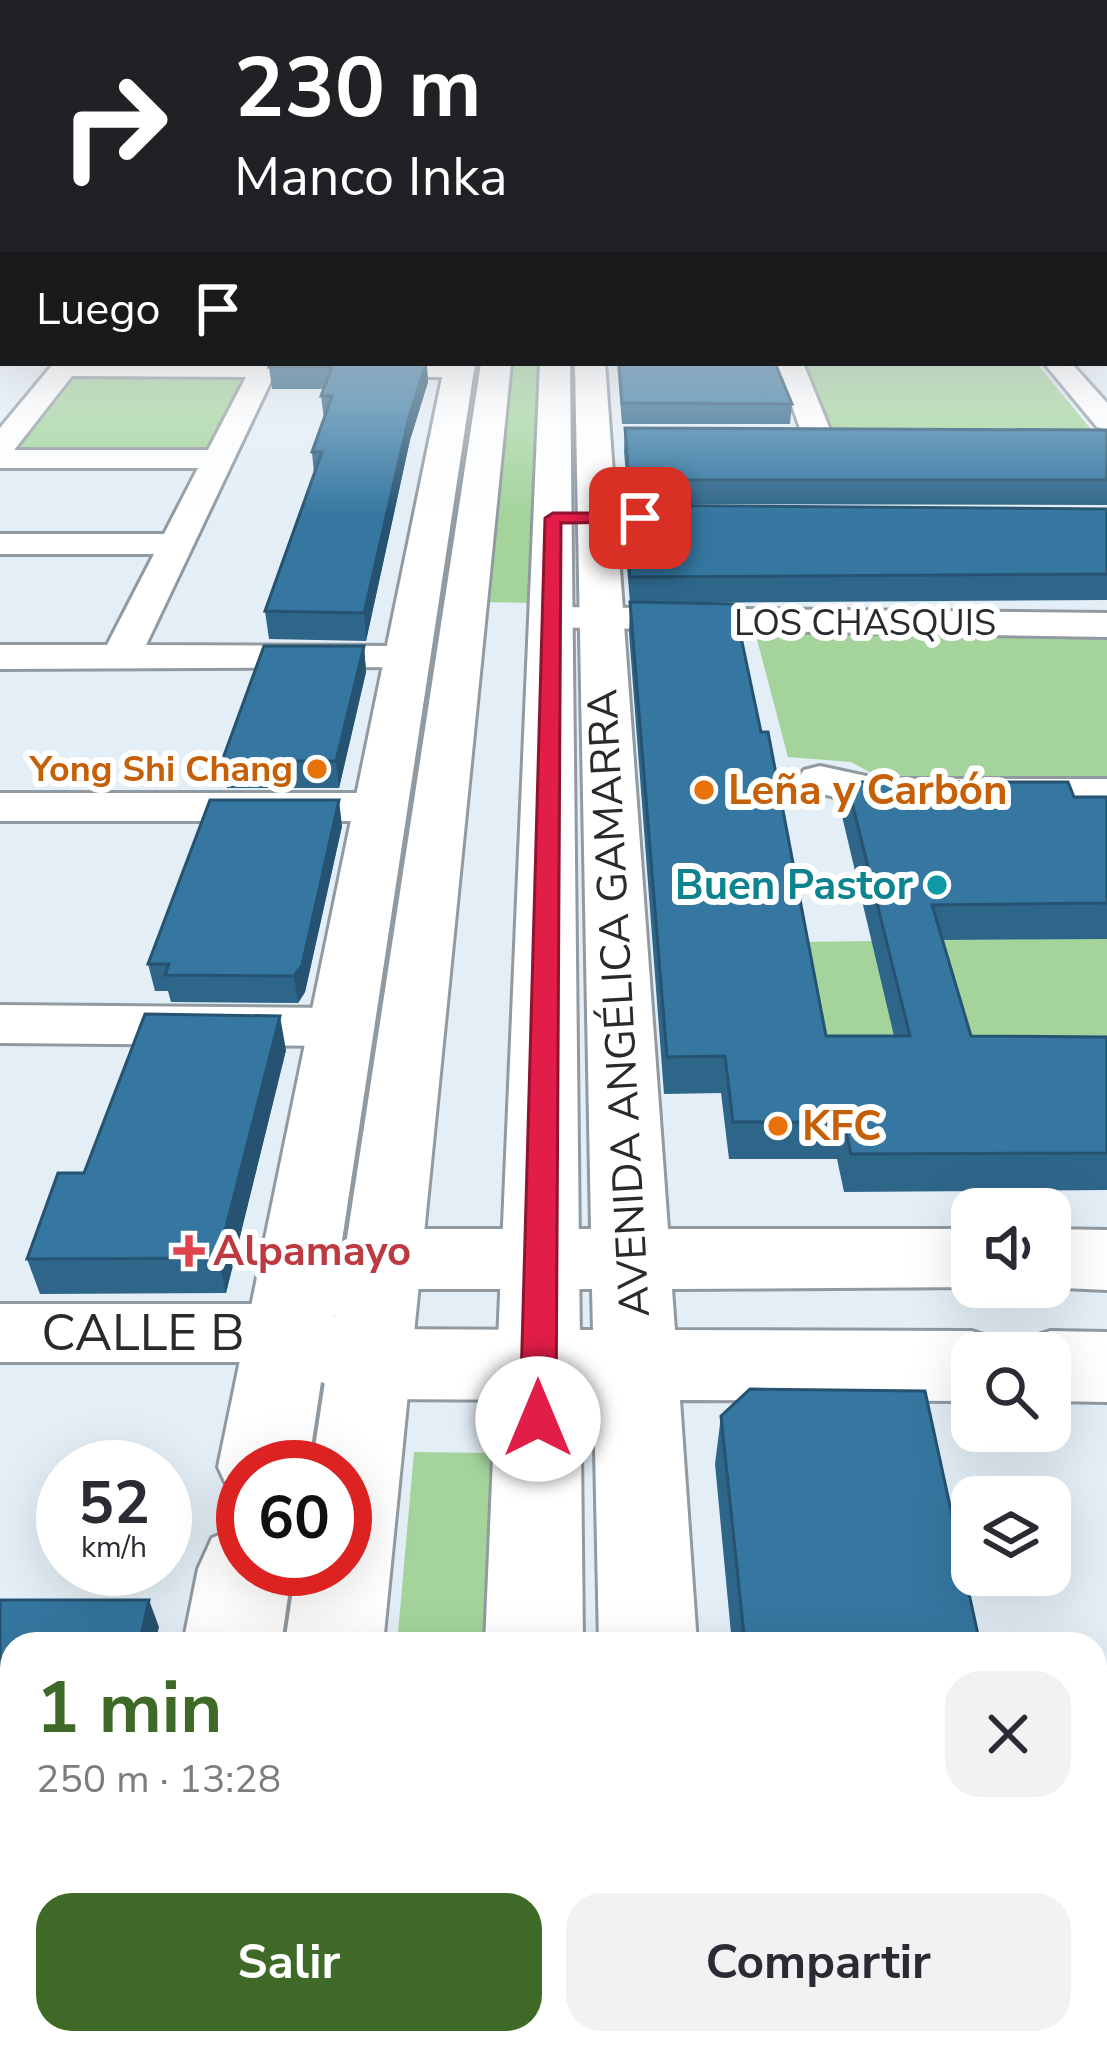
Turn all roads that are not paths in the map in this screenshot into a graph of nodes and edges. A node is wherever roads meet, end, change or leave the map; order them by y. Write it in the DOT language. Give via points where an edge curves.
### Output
graph roads {
  1 [pos="66,366"];
  2 [pos="556,366"];
  3 [pos="591,366"];
  4 [pos="792,366"];
  5 [pos="1060,366"];
  6 [pos="263,369"];
  7 [pos="468,375"];
  8 [pos="1100,433"];
  9 [pos="778,437"];
  10 [pos="0,447"];
  11 [pos="0,459"];
  12 [pos="218,460"];
  13 [pos="590,518"];
  14 [pos="0,544"];
  15 [pos="177,544"];
  16 [pos="465,615"];
  17 [pos="576,620"];
  18 [pos="1107,625"];
  19 [pos="0,657"];
  20 [pos="120,658"];
  21 [pos="408,658"];
  22 [pos="820,779"];
  23 [pos="1107,793"];
  24 [pos="379,807"];
  25 [pos="0,808"];
  26 [pos="0,1024"];
  27 [pos="340,1027"];
  28 [pos="541,1257"];
  29 [pos="631,1257"];
  30 [pos="381,1259"];
  31 [pos="951,1259"];
  32 [pos="1071,1259"];
  33 [pos="1107,1260"];
  34 [pos="0,1333"];
  35 [pos="286,1333"];
  36 [pos="368,1364"];
  37 [pos="538,1366"];
  38 [pos="636,1366"];
  39 [pos="951,1366"];
  40 [pos="1071,1366"];
  41 [pos="1107,1366"];
  42 [pos="268,1440"];
  43 [pos="359,1440"];
  44 [pos="240,1596"];
  45 [pos="340,1596"];
  46 [pos="234,1632"];
  47 [pos="335,1632"];
  48 [pos="534,1632"];
  49 [pos="647,1632"];
  1 -- 6 [label="street"];
  1 -- 10 [label="street"];
  2 -- 13 [label="main road, AVENIDA ANGÉLICA GAMARRA"];
  3 -- 13 [label="main road, AVENIDA ANGÉLICA GAMARRA" via="608,437"];
  4 -- 9 [label="street" via="829,437"];
  5 -- 8 [label="street"];
  6 -- 7 [label="street"];
  6 -- 12 [label="street"];
  7 -- 16 [label="main road" via="487,464"];
  7 -- 21 [label="main road"];
  11 -- 12 [label="street"];
  12 -- 15 [label="street"];
  13 -- 17 [label="main road, AVENIDA ANGÉLICA GAMARRA"];
  14 -- 15 [label="street"];
  15 -- 20 [label="street"];
  16 -- 17 [label="main road"];
  16 -- 30 [label="main road"];
  17 -- 18 [label="street, LOS CHASQUIS"];
  17 -- 28 [label="main road, AVENIDA ANGÉLICA GAMARRA"];
  17 -- 29 [label="main road, AVENIDA ANGÉLICA GAMARRA"];
  19 -- 20 [label="street"];
  20 -- 21 [label="street"];
  21 -- 24 [label="main road"];
  22 -- 23 [label="street" via="880,793"];
  24 -- 25 [label="street"];
  24 -- 27 [label="main road"];
  26 -- 27 [label="street"];
  27 -- 35 [label="main road"];
  28 -- 29 [label="main road"];
  28 -- 30 [label="main road"];
  28 -- 37 [label="main road, AVENIDA ANGÉLICA GAMARRA"];
  29 -- 31 [label="main road"];
  29 -- 38 [label="main road, AVENIDA ANGÉLICA GAMARRA"];
  30 -- 35 [label="main road"];
  30 -- 36 [label="main road"];
  32 -- 33 [label="main road"];
  34 -- 35 [label="street, CALLE B"];
  35 -- 36 [label="main road"];
  35 -- 42 [label="main road"];
  36 -- 37 [label="main road"];
  36 -- 43 [label="main road"];
  37 -- 38 [label="main road"];
  37 -- 48 [label="main road, AVENIDA ANGÉLICA GAMARRA"];
  38 -- 39 [label="main road"];
  38 -- 49 [label="main road, AVENIDA ANGÉLICA GAMARRA"];
  40 -- 41 [label="main road"];
  44 -- 46 [label="main road"];
  45 -- 47 [label="main road"];
}
